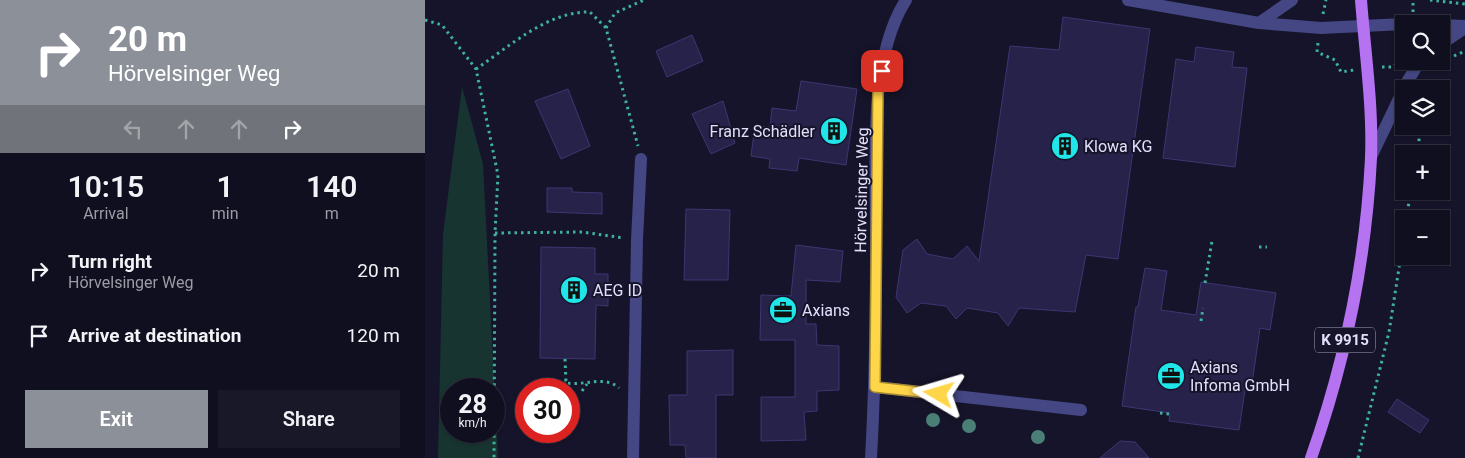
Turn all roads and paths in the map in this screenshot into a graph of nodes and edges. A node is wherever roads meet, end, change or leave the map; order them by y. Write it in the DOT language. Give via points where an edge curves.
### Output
graph roads {
  1 [pos="644,0"];
  2 [pos="906,0"];
  3 [pos="1128,0"];
  4 [pos="1292,0"];
  5 [pos="1325,0"];
  6 [pos="1361,0"];
  7 [pos="1430,0"];
  8 [pos="1465,4"];
  9 [pos="425,20"];
  10 [pos="1259,23"];
  11 [pos="1395,24"];
  12 [pos="1363,25"];
  13 [pos="1450,26"];
  14 [pos="1465,27"];
  15 [pos="606,28"];
  16 [pos="1321,28"];
  17 [pos="1450,38"];
  18 [pos="1465,51"];
  19 [pos="1395,65"];
  20 [pos="1366,68"];
  21 [pos="476,69"];
  22 [pos="1414,70"];
  23 [pos="1427,73"];
  24 [pos="1371,157"];
  25 [pos="641,158"];
  26 [pos="495,233"];
  27 [pos="637,240"];
  28 [pos="1212,241"];
  29 [pos="1259,247"];
  30 [pos="1267,247"];
  31 [pos="1399,265"];
  32 [pos="1205,283"];
  33 [pos="1203,308"];
  34 [pos="1201,320"];
  35 [pos="565,359"];
  36 [pos="566,378"];
  37 [pos="580,383"];
  38 [pos="588,383"];
  39 [pos="875,387"];
  40 [pos="581,391"];
  41 [pos="634,392"];
  42 [pos="1081,410"];
  43 [pos="1159,413"];
  44 [pos="1170,414"];
  45 [pos="495,458"];
  46 [pos="633,458"];
  47 [pos="871,458"];
  48 [pos="1311,458"];
  49 [pos="1358,458"];
  1 -- 15 [label="path" via="615,13"];
  2 -- 39 [label="street, Hörvelsinger Weg" via="893,21 878,88"];
  3 -- 10 [label="street"];
  4 -- 10 [label="street"];
  5 -- 16 [label="path"];
  6 -- 12 [label="main road, K 9915"];
  7 -- 8 [label="path"];
  9 -- 21 [label="path" via="442,25"];
  10 -- 16 [label="street"];
  11 -- 12 [label="street"];
  12 -- 16 [label="street"];
  12 -- 20 [label="main road, K 9915"];
  13 -- 14 [label="street"];
  14 -- 17 [label="street"];
  15 -- 21 [label="path" via="590,12 573,12 536,28"];
  15 -- 25 [label="path"];
  16 -- 20 [label="path" via="1317,52 1335,60 1341,72"];
  18 -- 23 [label="path" via="1446,58"];
  19 -- 20 [label="path"];
  20 -- 24 [label="main road, K 9915"];
  21 -- 26 [label="path" via="498,175"];
  22 -- 24 [label="street"];
  24 -- 48 [label="main road, K 9915" via="1367,211 1349,324 1328,410"];
  25 -- 27 [label="street"];
  26 -- 27 [label="path" via="582,232"];
  26 -- 45 [label="path"];
  27 -- 41 [label="street"];
  28 -- 32 [label="path"];
  29 -- 30 [label="path"];
  31 -- 49 [label="path" via="1389,332"];
  33 -- 34 [label="path"];
  35 -- 36 [label="path"];
  37 -- 38 [label="path"];
  38 -- 40 [label="path"];
  38 -- 41 [label="path" via="613,382 621,390"];
  39 -- 42 [label="street"];
  39 -- 47 [label="street, Hörvelsinger Weg"];
  41 -- 46 [label="street"];
  43 -- 44 [label="path"];
}
